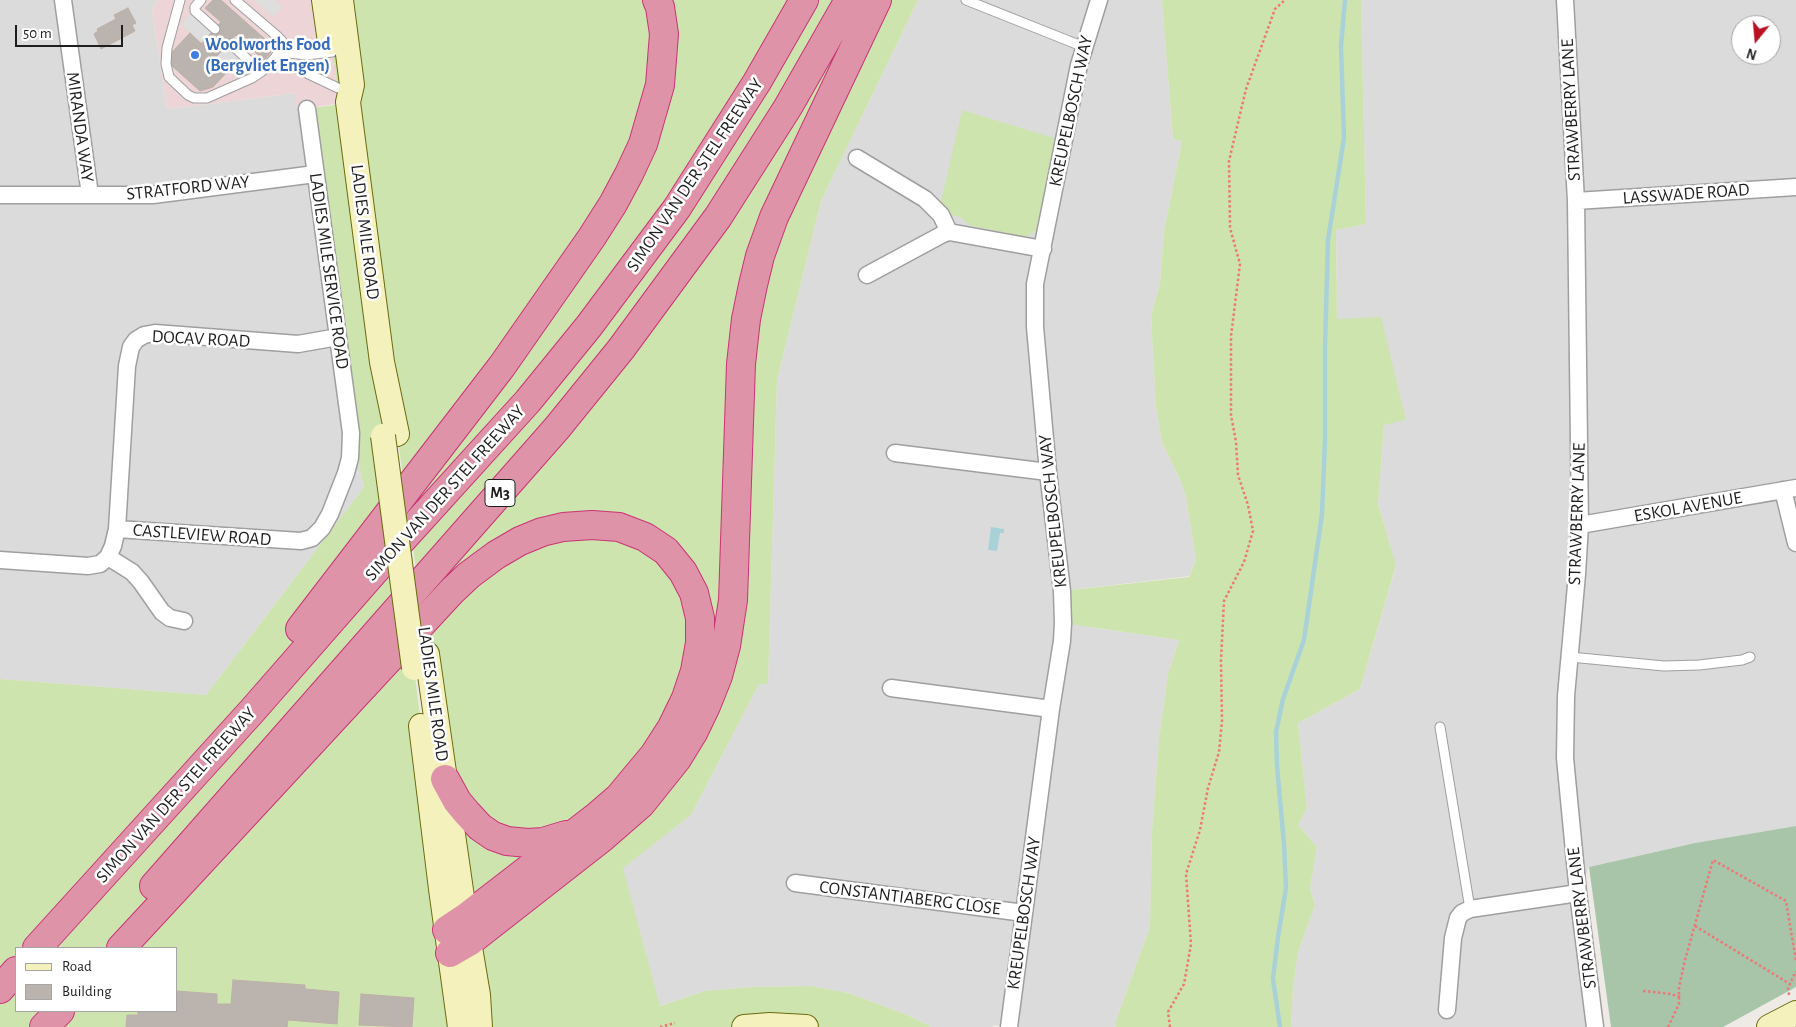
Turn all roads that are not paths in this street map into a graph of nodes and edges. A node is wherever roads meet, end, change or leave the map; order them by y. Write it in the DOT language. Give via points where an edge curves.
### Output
graph roads {
  1 [pos="63,0"];
  2 [pos="180,0"];
  3 [pos="235,0"];
  4 [pos="324,0"];
  5 [pos="341,0"];
  6 [pos="657,0"];
  7 [pos="804,0"];
  8 [pos="849,0"];
  9 [pos="876,0"];
  10 [pos="966,0"];
  11 [pos="1099,0"];
  12 [pos="1565,0"];
  13 [pos="198,1"];
  14 [pos="215,29"];
  15 [pos="231,44"];
  16 [pos="1084,48"];
  17 [pos="332,52"];
  18 [pos="277,55"];
  19 [pos="261,72"];
  20 [pos="343,95"];
  21 [pos="307,108"];
  22 [pos="857,158"];
  23 [pos="315,174"];
  24 [pos="1796,187"];
  25 [pos="0,195"];
  26 [pos="90,195"];
  27 [pos="1576,201"];
  28 [pos="949,232"];
  29 [pos="1043,249"];
  30 [pos="867,275"];
  31 [pos="338,337"];
  32 [pos="351,433"];
  33 [pos="895,453"];
  34 [pos="1048,472"];
  35 [pos="1790,489"];
  36 [pos="1580,525"];
  37 [pos="117,529"];
  38 [pos="1796,543"];
  39 [pos="108,557"];
  40 [pos="0,560"];
  41 [pos="184,621"];
  42 [pos="1570,657"];
  43 [pos="1750,657"];
  44 [pos="421,661"];
  45 [pos="891,688"];
  46 [pos="1051,709"];
  47 [pos="1440,726"];
  48 [pos="445,779"];
  49 [pos="149,826"];
  50 [pos="577,831"];
  51 [pos="795,884"];
  52 [pos="1578,893"];
  53 [pos="1470,909"];
  54 [pos="1024,913"];
  55 [pos="458,936"];
  56 [pos="38,947"];
  57 [pos="102,947"];
  58 [pos="122,947"];
  59 [pos="15,972"];
  60 [pos="0,989"];
  61 [pos="1793,1004"];
  62 [pos="1448,1010"];
  63 [pos="47,1012"];
  64 [pos="59,1012"];
  65 [pos="34,1027"];
  66 [pos="44,1027"];
  67 [pos="460,1027"];
  68 [pos="480,1027"];
  69 [pos="744,1027"];
  70 [pos="806,1027"];
  71 [pos="1009,1027"];
  72 [pos="1595,1027"];
  73 [pos="1769,1027"];
  1 -- 26 [label="street, MIRANDA WAY"];
  2 -- 19 [label="lane" via="166,64 170,77 188,94 194,98 207,98"];
  3 -- 18 [label="lane" via="280,38 282,47"];
  4 -- 17 [label="main road, LADIES MILE ROAD"];
  5 -- 20 [label="main road, LADIES MILE ROAD" via="352,85"];
  6 -- 49 [label="highway" via="664,34 660,85 643,144 598,229 502,366"];
  7 -- 49 [label="highway, SIMON VAN DER STEL FREEWAY / M3" via="757,82 677,208 589,326 528,401 398,543"];
  8 -- 57 [label="highway, M3" via="788,107 718,217 621,349 557,428"];
  9 -- 55 [label="highway" via="774,217 753,285 740,364 733,600 726,646 706,706 677,759 641,804 602,838"];
  10 -- 16 [label="lane"];
  11 -- 16 [label="street, KREUPELBOSCH WAY"];
  12 -- 27 [label="street, STRAWBERRY LANE"];
  13 -- 14 [label="lane" via="195,11"];
  15 -- 19 [label="lane"];
  16 -- 29 [label="street, KREUPELBOSCH WAY"];
  17 -- 18 [label="lane"];
  17 -- 20 [label="main road, LADIES MILE ROAD"];
  18 -- 19 [label="lane"];
  18 -- 20 [label="lane"];
  20 -- 44 [label="main road, LADIES MILE ROAD"];
  21 -- 23 [label="street, LADIES MILE SERVICE ROAD"];
  22 -- 28 [label="street" via="925,199 941,215"];
  23 -- 26 [label="street, STRATFORD WAY" via="152,195"];
  23 -- 31 [label="street, LADIES MILE SERVICE ROAD"];
  24 -- 27 [label="street, LASSWADE ROAD"];
  25 -- 26 [label="street, STRATFORD WAY"];
  27 -- 36 [label="street, STRAWBERRY LANE"];
  28 -- 29 [label="street"];
  28 -- 30 [label="street"];
  29 -- 34 [label="street, KREUPELBOSCH WAY" via="1034,306"];
  31 -- 32 [label="street, LADIES MILE SERVICE ROAD"];
  31 -- 37 [label="street, DOCAV ROAD" via="298,344 155,334 136,340 127,366"];
  32 -- 37 [label="street, CASTLEVIEW ROAD" via="346,473 330,514 312,538 301,541"];
  33 -- 34 [label="street"];
  34 -- 46 [label="street, KREUPELBOSCH WAY" via="1063,622"];
  35 -- 36 [label="street, ESKOL AVENUE"];
  35 -- 38 [label="street"];
  36 -- 42 [label="street, STRAWBERRY LANE"];
  37 -- 39 [label="street, CASTLEVIEW ROAD"];
  39 -- 40 [label="street" via="100,564 88,566"];
  39 -- 41 [label="street" via="132,572 162,612 170,618"];
  42 -- 43 [label="lane" via="1664,666 1699,665"];
  42 -- 52 [label="street, STRAWBERRY LANE" via="1565,758"];
  44 -- 48 [label="main road, LADIES MILE ROAD"];
  44 -- 55 [label="main road, LADIES MILE ROAD"];
  45 -- 46 [label="street"];
  46 -- 54 [label="street, KREUPELBOSCH WAY"];
  47 -- 53 [label="lane"];
  48 -- 50 [label="highway" via="467,813 499,839 535,843"];
  48 -- 55 [label="main road, LADIES MILE ROAD"];
  49 -- 56 [label="highway, SIMON VAN DER STEL FREEWAY / M3"];
  50 -- 55 [label="highway"];
  50 -- 58 [label="highway" via="618,797 654,755 686,698 696,671 700,643 696,601 683,572 666,551 645,537 620,527 563,527 542,532 504,550 469,575"];
  51 -- 54 [label="street, CONSTANTIABERG CLOSE"];
  52 -- 53 [label="street"];
  52 -- 72 [label="street, STRAWBERRY LANE"];
  53 -- 62 [label="street" via="1462,913 1455,926"];
  54 -- 71 [label="street, KREUPELBOSCH WAY"];
  55 -- 67 [label="main road, LADIES MILE ROAD"];
  55 -- 68 [label="main road, LADIES MILE ROAD" via="478,995"];
  59 -- 60 [label="highway"];
  61 -- 73 [label="main road"];
  63 -- 65 [label="highway"];
  64 -- 66 [label="highway"];
  69 -- 70 [label="main road"];
}
